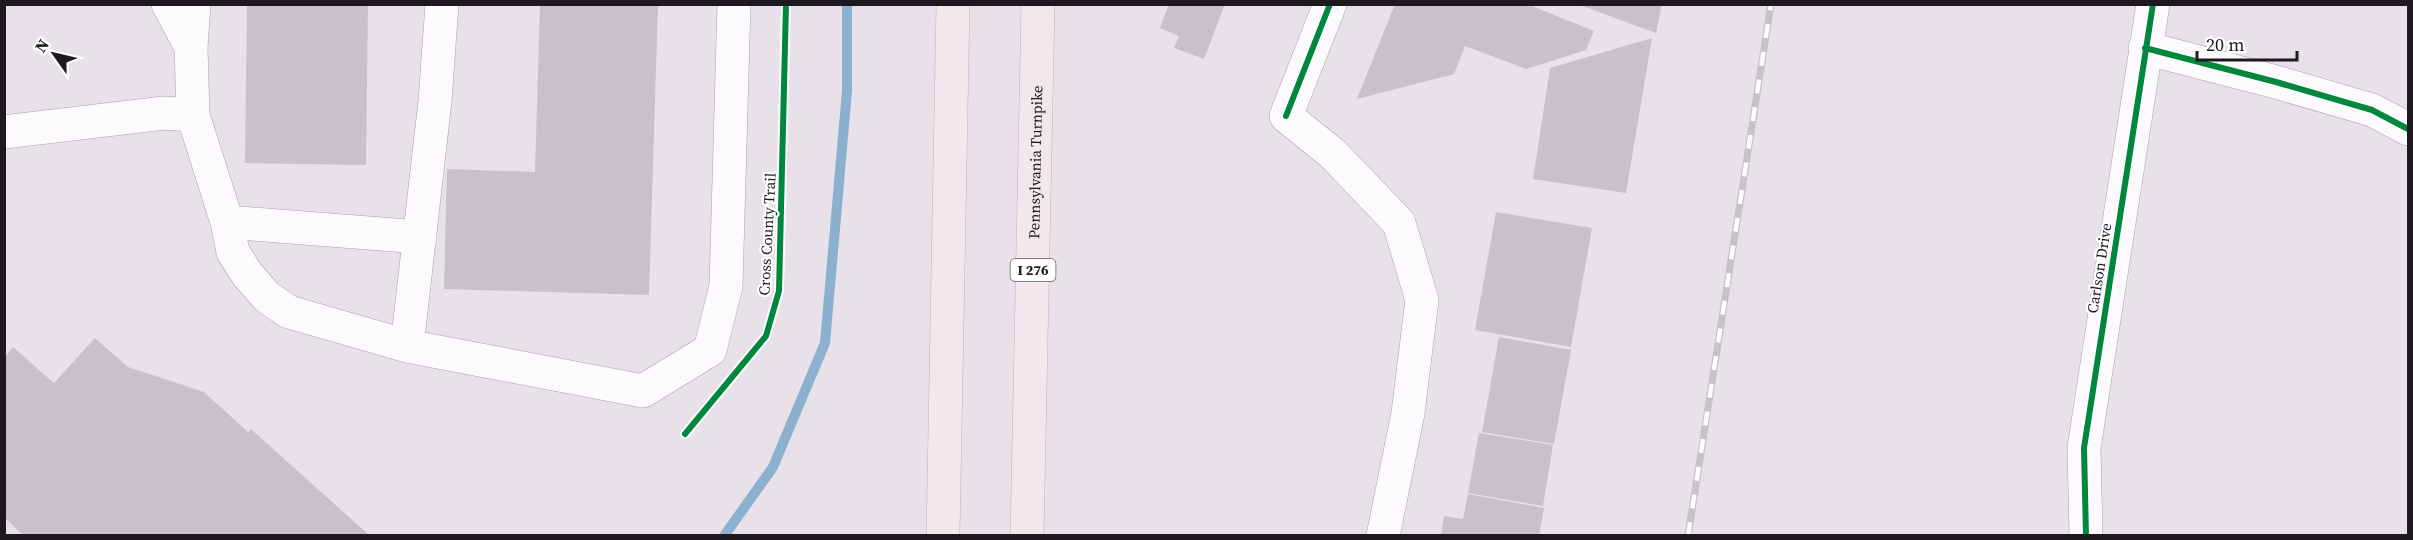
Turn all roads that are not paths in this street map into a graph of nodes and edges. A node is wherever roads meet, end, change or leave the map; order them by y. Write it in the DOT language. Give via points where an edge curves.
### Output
graph roads {
  1 [pos="168,4"];
  2 [pos="194,4"];
  3 [pos="442,4"];
  4 [pos="734,4"];
  5 [pos="953,4"];
  6 [pos="1038,4"];
  7 [pos="1330,4"];
  8 [pos="2152,4"];
  9 [pos="191,47"];
  10 [pos="2145,48"];
  11 [pos="193,115"];
  12 [pos="2409,129"];
  13 [pos="4,132"];
  14 [pos="227,222"];
  15 [pos="420,237"];
  16 [pos="407,346"];
  17 [pos="943,536"];
  18 [pos="1027,536"];
  19 [pos="1383,536"];
  20 [pos="2086,536"];
  1 -- 9 [label="street"];
  2 -- 9 [label="street"];
  3 -- 15 [label="street"];
  4 -- 16 [label="street" via="726,286 710,350 643,391"];
  5 -- 17 [label="highway"];
  6 -- 18 [label="highway, Pennsylvania Turnpike / I 276"];
  7 -- 19 [label="street" via="1286,117 1333,154 1399,223 1422,300 1408,414"];
  8 -- 10 [label="street, Carlson Drive"];
  9 -- 11 [label="street"];
  10 -- 12 [label="street" via="2372,110"];
  10 -- 20 [label="street, Carlson Drive" via="2084,448"];
  11 -- 13 [label="street" via="164,113"];
  11 -- 14 [label="street"];
  14 -- 15 [label="street"];
  14 -- 16 [label="street" via="234,252 267,297 289,312"];
  15 -- 16 [label="street"];
}
